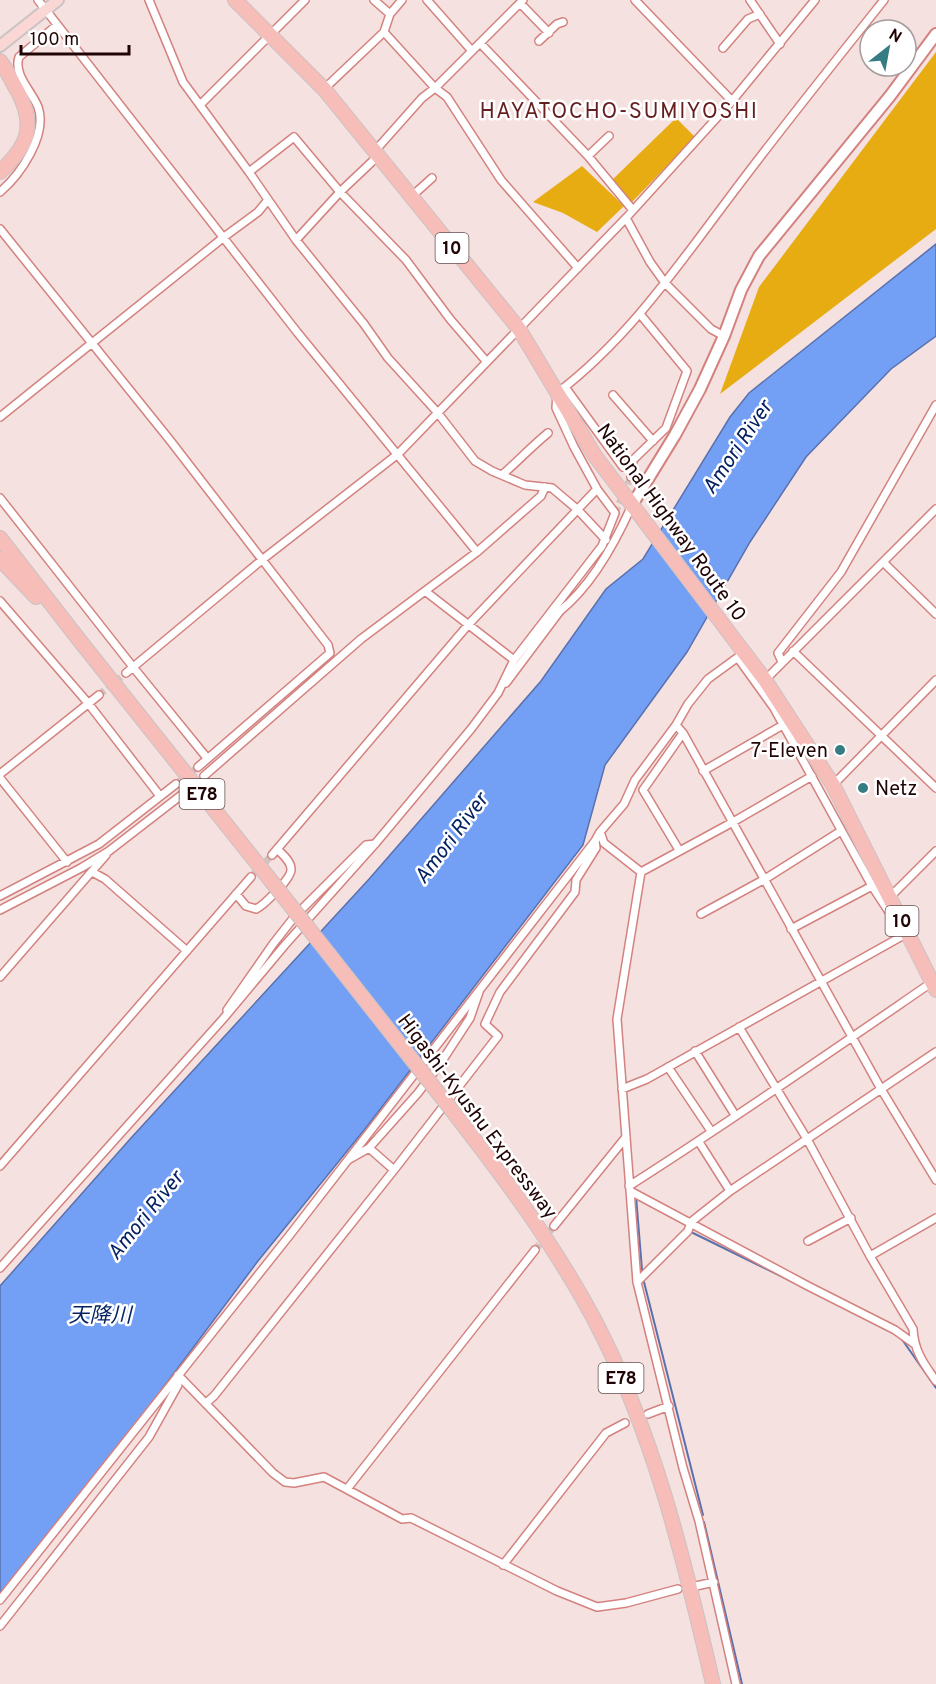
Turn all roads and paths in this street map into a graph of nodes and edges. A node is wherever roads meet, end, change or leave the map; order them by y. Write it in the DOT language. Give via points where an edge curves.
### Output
graph roads {
  1 [pos="38,0"];
  2 [pos="58,0"];
  3 [pos="149,0"];
  4 [pos="234,0"];
  5 [pos="304,0"];
  6 [pos="374,0"];
  7 [pos="402,0"];
  8 [pos="427,0"];
  9 [pos="635,0"];
  10 [pos="750,0"];
  11 [pos="815,0"];
  12 [pos="884,0"];
  13 [pos="522,1"];
  14 [pos="45,10"];
  15 [pos="760,14"];
  16 [pos="390,15"];
  17 [pos="563,22"];
  18 [pos="57,25"];
  19 [pos="384,32"];
  20 [pos="549,33"];
  21 [pos="270,34"];
  22 [pos="936,34"];
  23 [pos="539,41"];
  24 [pos="481,44"];
  25 [pos="780,44"];
  26 [pos="0,46"];
  27 [pos="723,48"];
  28 [pos="472,51"];
  29 [pos="0,61"];
  30 [pos="0,73"];
  31 [pos="435,88"];
  32 [pos="324,89"];
  33 [pos="732,101"];
  34 [pos="200,105"];
  35 [pos="609,136"];
  36 [pos="376,154"];
  37 [pos="588,156"];
  38 [pos="0,160"];
  39 [pos="0,171"];
  40 [pos="249,172"];
  41 [pos="432,178"];
  42 [pos="0,192"];
  43 [pos="340,192"];
  44 [pos="412,196"];
  45 [pos="267,201"];
  46 [pos="632,209"];
  47 [pos="626,218"];
  48 [pos="0,229"];
  49 [pos="224,237"];
  50 [pos="296,240"];
  51 [pos="578,268"];
  52 [pos="665,283"];
  53 [pos="640,314"];
  54 [pos="519,329"];
  55 [pos="724,336"];
  56 [pos="92,344"];
  57 [pos="486,361"];
  58 [pos="561,390"];
  59 [pos="613,395"];
  60 [pos="936,405"];
  61 [pos="437,412"];
  62 [pos="0,417"];
  63 [pos="671,431"];
  64 [pos="548,433"];
  65 [pos="653,441"];
  66 [pos="398,454"];
  67 [pos="633,460"];
  68 [pos="502,475"];
  69 [pos="631,477"];
  70 [pos="545,487"];
  71 [pos="597,489"];
  72 [pos="0,498"];
  73 [pos="632,505"];
  74 [pos="936,509"];
  75 [pos="578,510"];
  76 [pos="0,538"];
  77 [pos="606,540"];
  78 [pos="0,548"];
  79 [pos="477,552"];
  80 [pos="608,552"];
  81 [pos="0,559"];
  82 [pos="263,559"];
  83 [pos="883,562"];
  84 [pos="589,563"];
  85 [pos="425,591"];
  86 [pos="0,601"];
  87 [pos="936,614"];
  88 [pos="468,625"];
  89 [pos="80,641"];
  90 [pos="740,651"];
  91 [pos="793,651"];
  92 [pos="514,660"];
  93 [pos="782,662"];
  94 [pos="133,667"];
  95 [pos="126,673"];
  96 [pos="765,680"];
  97 [pos="936,680"];
  98 [pos="498,693"];
  99 [pos="99,695"];
  100 [pos="88,704"];
  101 [pos="132,707"];
  102 [pos="676,725"];
  103 [pos="783,725"];
  104 [pos="683,733"];
  105 [pos="880,735"];
  106 [pos="207,758"];
  107 [pos="703,771"];
  108 [pos="0,776"];
  109 [pos="812,776"];
  110 [pos="176,784"];
  111 [pos="833,785"];
  112 [pos="936,789"];
  113 [pos="184,793"];
  114 [pos="160,796"];
  115 [pos="733,822"];
  116 [pos="841,831"];
  117 [pos="600,832"];
  118 [pos="595,841"];
  119 [pos="375,844"];
  120 [pos="679,850"];
  121 [pos="109,851"];
  122 [pos="936,851"];
  123 [pos="865,852"];
  124 [pos="67,862"];
  125 [pos="92,872"];
  126 [pos="640,872"];
  127 [pos="251,877"];
  128 [pos="765,879"];
  129 [pos="872,886"];
  130 [pos="236,894"];
  131 [pos="0,896"];
  132 [pos="890,897"];
  133 [pos="0,910"];
  134 [pos="701,914"];
  135 [pos="791,929"];
  136 [pos="904,935"];
  137 [pos="187,951"];
  138 [pos="0,977"];
  139 [pos="821,982"];
  140 [pos="480,987"];
  141 [pos="932,987"];
  142 [pos="936,1000"];
  143 [pos="223,1019"];
  144 [pos="739,1027"];
  145 [pos="852,1037"];
  146 [pos="696,1051"];
  147 [pos="936,1052"];
  148 [pos="668,1067"];
  149 [pos="622,1089"];
  150 [pos="776,1089"];
  151 [pos="881,1089"];
  152 [pos="735,1115"];
  153 [pos="711,1131"];
  154 [pos="626,1137"];
  155 [pos="807,1139"];
  156 [pos="699,1142"];
  157 [pos="369,1148"];
  158 [pos="345,1162"];
  159 [pos="0,1166"];
  160 [pos="394,1170"];
  161 [pos="936,1180"];
  162 [pos="631,1189"];
  163 [pos="730,1191"];
  164 [pos="851,1218"];
  165 [pos="936,1218"];
  166 [pos="690,1222"];
  167 [pos="554,1226"];
  168 [pos="808,1241"];
  169 [pos="535,1250"];
  170 [pos="870,1256"];
  171 [pos="0,1268"];
  172 [pos="637,1281"];
  173 [pos="914,1343"];
  174 [pos="178,1375"];
  175 [pos="936,1381"];
  176 [pos="206,1403"];
  177 [pos="669,1406"];
  178 [pos="648,1414"];
  179 [pos="625,1423"];
  180 [pos="347,1489"];
  181 [pos="503,1565"];
  182 [pos="714,1582"];
  183 [pos="696,1586"];
  184 [pos="678,1589"];
  185 [pos="0,1600"];
  186 [pos="0,1626"];
  187 [pos="713,1684"];
  188 [pos="736,1684"];
  1 -- 14 [label="street"];
  2 -- 14 [label="main road"];
  3 -- 34 [label="street" via="183,82"];
  4 -- 21 [label="highway, National Highway Route 10 / 10"];
  5 -- 21 [label="street"];
  6 -- 16 [label="street"];
  7 -- 16 [label="street"];
  8 -- 28 [label="street"];
  9 -- 33 [label="street"];
  10 -- 15 [label="street"];
  11 -- 25 [label="street"];
  12 -- 52 [label="street"];
  13 -- 20 [label="street"];
  13 -- 24 [label="street"];
  14 -- 18 [label="street"];
  14 -- 26 [label="main road"];
  15 -- 25 [label="street"];
  15 -- 27 [label="street" via="748,19"];
  16 -- 19 [label="street"];
  17 -- 20 [label="street"];
  18 -- 42 [label="street" via="19,57 18,70 38,108 39,126 34,145 18,174"];
  18 -- 49 [label="street"];
  19 -- 31 [label="street"];
  19 -- 32 [label="street"];
  20 -- 23 [label="street"];
  21 -- 32 [label="highway, National Highway Route 10 / 10"];
  21 -- 34 [label="street"];
  22 -- 55 [label="street" via="759,256"];
  24 -- 28 [label="street"];
  24 -- 37 [label="street"];
  25 -- 33 [label="street"];
  28 -- 31 [label="street"];
  29 -- 39 [label="highway" via="28,113 25,140 15,158"];
  30 -- 38 [label="highway" via="22,118 20,136"];
  31 -- 36 [label="street" via="422,98"];
  31 -- 51 [label="street" via="447,97 501,180"];
  32 -- 36 [label="highway, National Highway Route 10 / 10"];
  33 -- 46 [label="street"];
  34 -- 40 [label="street"];
  35 -- 37 [label="street"];
  36 -- 43 [label="street"];
  36 -- 44 [label="highway, National Highway Route 10 / 10"];
  37 -- 46 [label="street"];
  40 -- 43 [label="street" via="294,137"];
  40 -- 45 [label="street"];
  41 -- 44 [label="street"];
  43 -- 50 [label="street"];
  43 -- 57 [label="street" via="406,260"];
  44 -- 54 [label="highway, National Highway Route 10 / 10"];
  45 -- 49 [label="street"];
  45 -- 50 [label="street"];
  46 -- 47 [label="street"];
  47 -- 51 [label="street"];
  47 -- 52 [label="street"];
  48 -- 56 [label="street"];
  49 -- 56 [label="street"];
  49 -- 66 [label="street"];
  50 -- 61 [label="street" via="388,358"];
  51 -- 54 [label="street"];
  52 -- 53 [label="street"];
  52 -- 55 [label="street" via="711,329"];
  53 -- 58 [label="street" via="606,352"];
  53 -- 63 [label="street" via="687,371"];
  54 -- 57 [label="street"];
  54 -- 58 [label="highway, National Highway Route 10 / 10"];
  55 -- 63 [label="street" via="708,374"];
  56 -- 62 [label="street"];
  56 -- 82 [label="street"];
  57 -- 61 [label="street"];
  58 -- 67 [label="street" via="623,467"];
  58 -- 71 [label="street" via="556,408"];
  58 -- 73 [label="highway, National Highway Route 10 / 10" via="595,456"];
  59 -- 65 [label="street"];
  60 -- 93 [label="street" via="841,572 778,653"];
  61 -- 66 [label="street"];
  61 -- 68 [label="street" via="475,461"];
  63 -- 65 [label="street"];
  63 -- 73 [label="street"];
  64 -- 68 [label="street"];
  65 -- 67 [label="street"];
  66 -- 79 [label="street"];
  66 -- 82 [label="street"];
  67 -- 69 [label="street"];
  68 -- 70 [label="street"];
  70 -- 75 [label="street" via="552,488"];
  70 -- 79 [label="street" via="541,496"];
  71 -- 75 [label="street"];
  71 -- 77 [label="street" via="615,513"];
  72 -- 94 [label="street"];
  73 -- 80 [label="street"];
  73 -- 90 [label="highway, National Highway Route 10 / 10"];
  74 -- 83 [label="street"];
  75 -- 77 [label="street"];
  75 -- 88 [label="street"];
  76 -- 89 [label="highway, Higashi-Kyushu Expressway / E78"];
  77 -- 84 [label="street"];
  78 -- 89 [label="highway, Higashi-Kyushu Expressway / E78"];
  79 -- 85 [label="street"];
  80 -- 84 [label="street"];
  80 -- 98 [label="street"];
  81 -- 101 [label="highway"];
  82 -- 94 [label="street"];
  82 -- 106 [label="street" via="328,645 330,653"];
  83 -- 87 [label="street"];
  83 -- 91 [label="street"];
  84 -- 92 [label="street"];
  85 -- 88 [label="street"];
  85 -- 106 [label="street" via="361,639 206,775 199,766"];
  86 -- 100 [label="street"];
  88 -- 92 [label="street"];
  88 -- 130 [label="street" via="274,852 289,862 290,875 256,909 246,906"];
  89 -- 101 [label="highway, Higashi-Kyushu Expressway / E78"];
  90 -- 96 [label="highway, National Highway Route 10 / 10"];
  90 -- 102 [label="street" via="708,679"];
  90 -- 103 [label="street"];
  91 -- 93 [label="street"];
  91 -- 105 [label="street"];
  92 -- 98 [label="street"];
  93 -- 96 [label="street"];
  94 -- 95 [label="street"];
  94 -- 106 [label="street"];
  96 -- 111 [label="highway, National Highway Route 10 / 10"];
  97 -- 105 [label="street"];
  98 -- 119 [label="street"];
  99 -- 100 [label="street"];
  100 -- 108 [label="street"];
  100 -- 114 [label="street"];
  101 -- 187 [label="highway, Higashi-Kyushu Expressway / E78, bridge" via="451,1109 524,1206 568,1274 614,1362 664,1494"];
  102 -- 104 [label="street"];
  102 -- 117 [label="street" via="635,780 624,804"];
  103 -- 107 [label="street"];
  103 -- 109 [label="street"];
  104 -- 107 [label="street"];
  104 -- 120 [label="street" via="643,790"];
  105 -- 111 [label="street"];
  105 -- 112 [label="street"];
  107 -- 115 [label="street"];
  108 -- 124 [label="street"];
  109 -- 115 [label="street"];
  109 -- 116 [label="street"];
  110 -- 114 [label="street"];
  111 -- 123 [label="highway, National Highway Route 10 / 10"];
  113 -- 121 [label="street"];
  114 -- 124 [label="street" via="99,844"];
  115 -- 120 [label="street"];
  115 -- 128 [label="street"];
  116 -- 123 [label="street"];
  116 -- 128 [label="street"];
  116 -- 129 [label="street"];
  117 -- 118 [label="street"];
  117 -- 126 [label="street" via="604,843"];
  118 -- 140 [label="street"];
  118 -- 160 [label="street" via="596,848 576,880 571,900 500,992 485,1024 498,1036"];
  119 -- 143 [label="street"];
  119 -- 143 [label="street" via="366,845 295,916 230,1003"];
  120 -- 126 [label="street"];
  121 -- 125 [label="street"];
  121 -- 133 [label="street"];
  122 -- 132 [label="street"];
  123 -- 129 [label="street"];
  123 -- 132 [label="highway, National Highway Route 10 / 10"];
  124 -- 131 [label="street"];
  125 -- 137 [label="street"];
  125 -- 138 [label="street"];
  126 -- 149 [label="street" via="617,1019"];
  127 -- 130 [label="street"];
  128 -- 134 [label="street"];
  128 -- 135 [label="street"];
  129 -- 135 [label="street"];
  129 -- 136 [label="street"];
  130 -- 137 [label="street"];
  132 -- 141 [label="highway, National Highway Route 10 / 10"];
  135 -- 139 [label="street"];
  136 -- 139 [label="street"];
  136 -- 141 [label="street"];
  137 -- 159 [label="street"];
  139 -- 144 [label="street"];
  139 -- 145 [label="street"];
  140 -- 157 [label="street" via="470,1018 440,1064"];
  140 -- 158 [label="street"];
  141 -- 142 [label="street"];
  141 -- 145 [label="street"];
  143 -- 171 [label="street"];
  144 -- 146 [label="street"];
  144 -- 150 [label="street"];
  145 -- 150 [label="street"];
  145 -- 151 [label="street"];
  146 -- 148 [label="street"];
  146 -- 152 [label="street"];
  147 -- 151 [label="street"];
  148 -- 149 [label="street"];
  148 -- 153 [label="street"];
  149 -- 154 [label="street"];
  150 -- 152 [label="street"];
  150 -- 155 [label="street"];
  151 -- 155 [label="street"];
  151 -- 161 [label="street"];
  152 -- 153 [label="street"];
  153 -- 156 [label="street"];
  154 -- 162 [label="street"];
  154 -- 167 [label="street"];
  155 -- 163 [label="street"];
  155 -- 164 [label="street"];
  156 -- 162 [label="street"];
  156 -- 163 [label="street"];
  157 -- 158 [label="street"];
  157 -- 160 [label="street"];
  158 -- 174 [label="street"];
  160 -- 176 [label="street"];
  162 -- 166 [label="street"];
  162 -- 172 [label="street"];
  163 -- 166 [label="street"];
  164 -- 168 [label="street"];
  164 -- 170 [label="street"];
  165 -- 170 [label="street"];
  166 -- 172 [label="street" via="688,1231"];
  166 -- 173 [label="street"];
  169 -- 180 [label="street"];
  170 -- 173 [label="street" via="913,1329"];
  172 -- 177 [label="street"];
  173 -- 175 [label="street"];
  174 -- 176 [label="street"];
  174 -- 185 [label="street"];
  174 -- 186 [label="street" via="178,1385 149,1437"];
  176 -- 180 [label="street" via="285,1482 324,1477"];
  177 -- 178 [label="street"];
  177 -- 182 [label="street"];
  179 -- 181 [label="street" via="606,1433"];
  180 -- 181 [label="street"];
  181 -- 184 [label="street" via="597,1607"];
  182 -- 183 [label="street"];
  182 -- 188 [label="street"];
}
